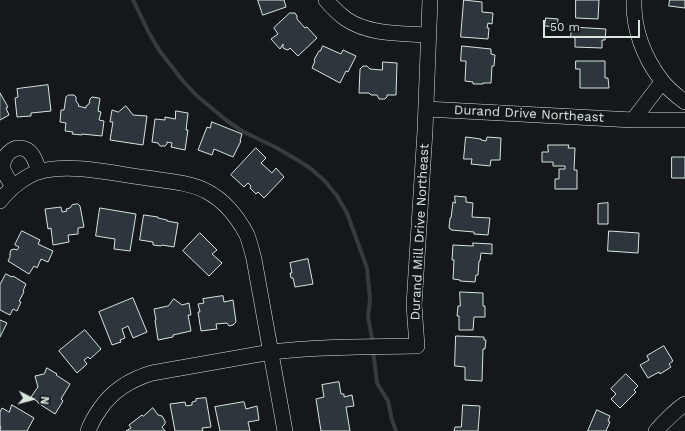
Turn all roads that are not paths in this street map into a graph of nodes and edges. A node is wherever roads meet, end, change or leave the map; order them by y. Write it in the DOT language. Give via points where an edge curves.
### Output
graph roads {
  1 [pos="326,0"];
  2 [pos="430,0"];
  3 [pos="634,0"];
  4 [pos="428,35"];
  5 [pos="662,82"];
  6 [pos="685,102"];
  7 [pos="426,109"];
  8 [pos="633,120"];
  9 [pos="685,120"];
  10 [pos="39,172"];
  11 [pos="13,187"];
  12 [pos="0,201"];
  13 [pos="271,352"];
  14 [pos="685,404"];
  15 [pos="88,431"];
  16 [pos="285,431"];
  17 [pos="656,431"];
  1 -- 4 [label="street" via="346,19 362,27 378,31"];
  2 -- 4 [label="street, Durand Mill Drive Northeast"];
  3 -- 5 [label="street" via="635,22 640,41"];
  4 -- 7 [label="street, Durand Mill Drive Northeast"];
  5 -- 6 [label="street"];
  5 -- 8 [label="street"];
  7 -- 8 [label="street, Durand Drive Northeast"];
  7 -- 13 [label="street, Durand Mill Drive Northeast" via="414,305 417,346 310,348"];
  8 -- 9 [label="street, Durand Drive Northeast"];
  10 -- 11 [label="street"];
  10 -- 11 [label="street" via="33,156 27,150 14,149 7,153 3,164 4,172"];
  10 -- 13 [label="street" via="50,169 79,169 181,184 207,191 225,204 244,229 251,245"];
  11 -- 12 [label="street"];
  13 -- 15 [label="street, Durand Mill Drive Northeast" via="143,376 111,396 100,409"];
  13 -- 16 [label="street"];
  14 -- 17 [label="street"];
}
